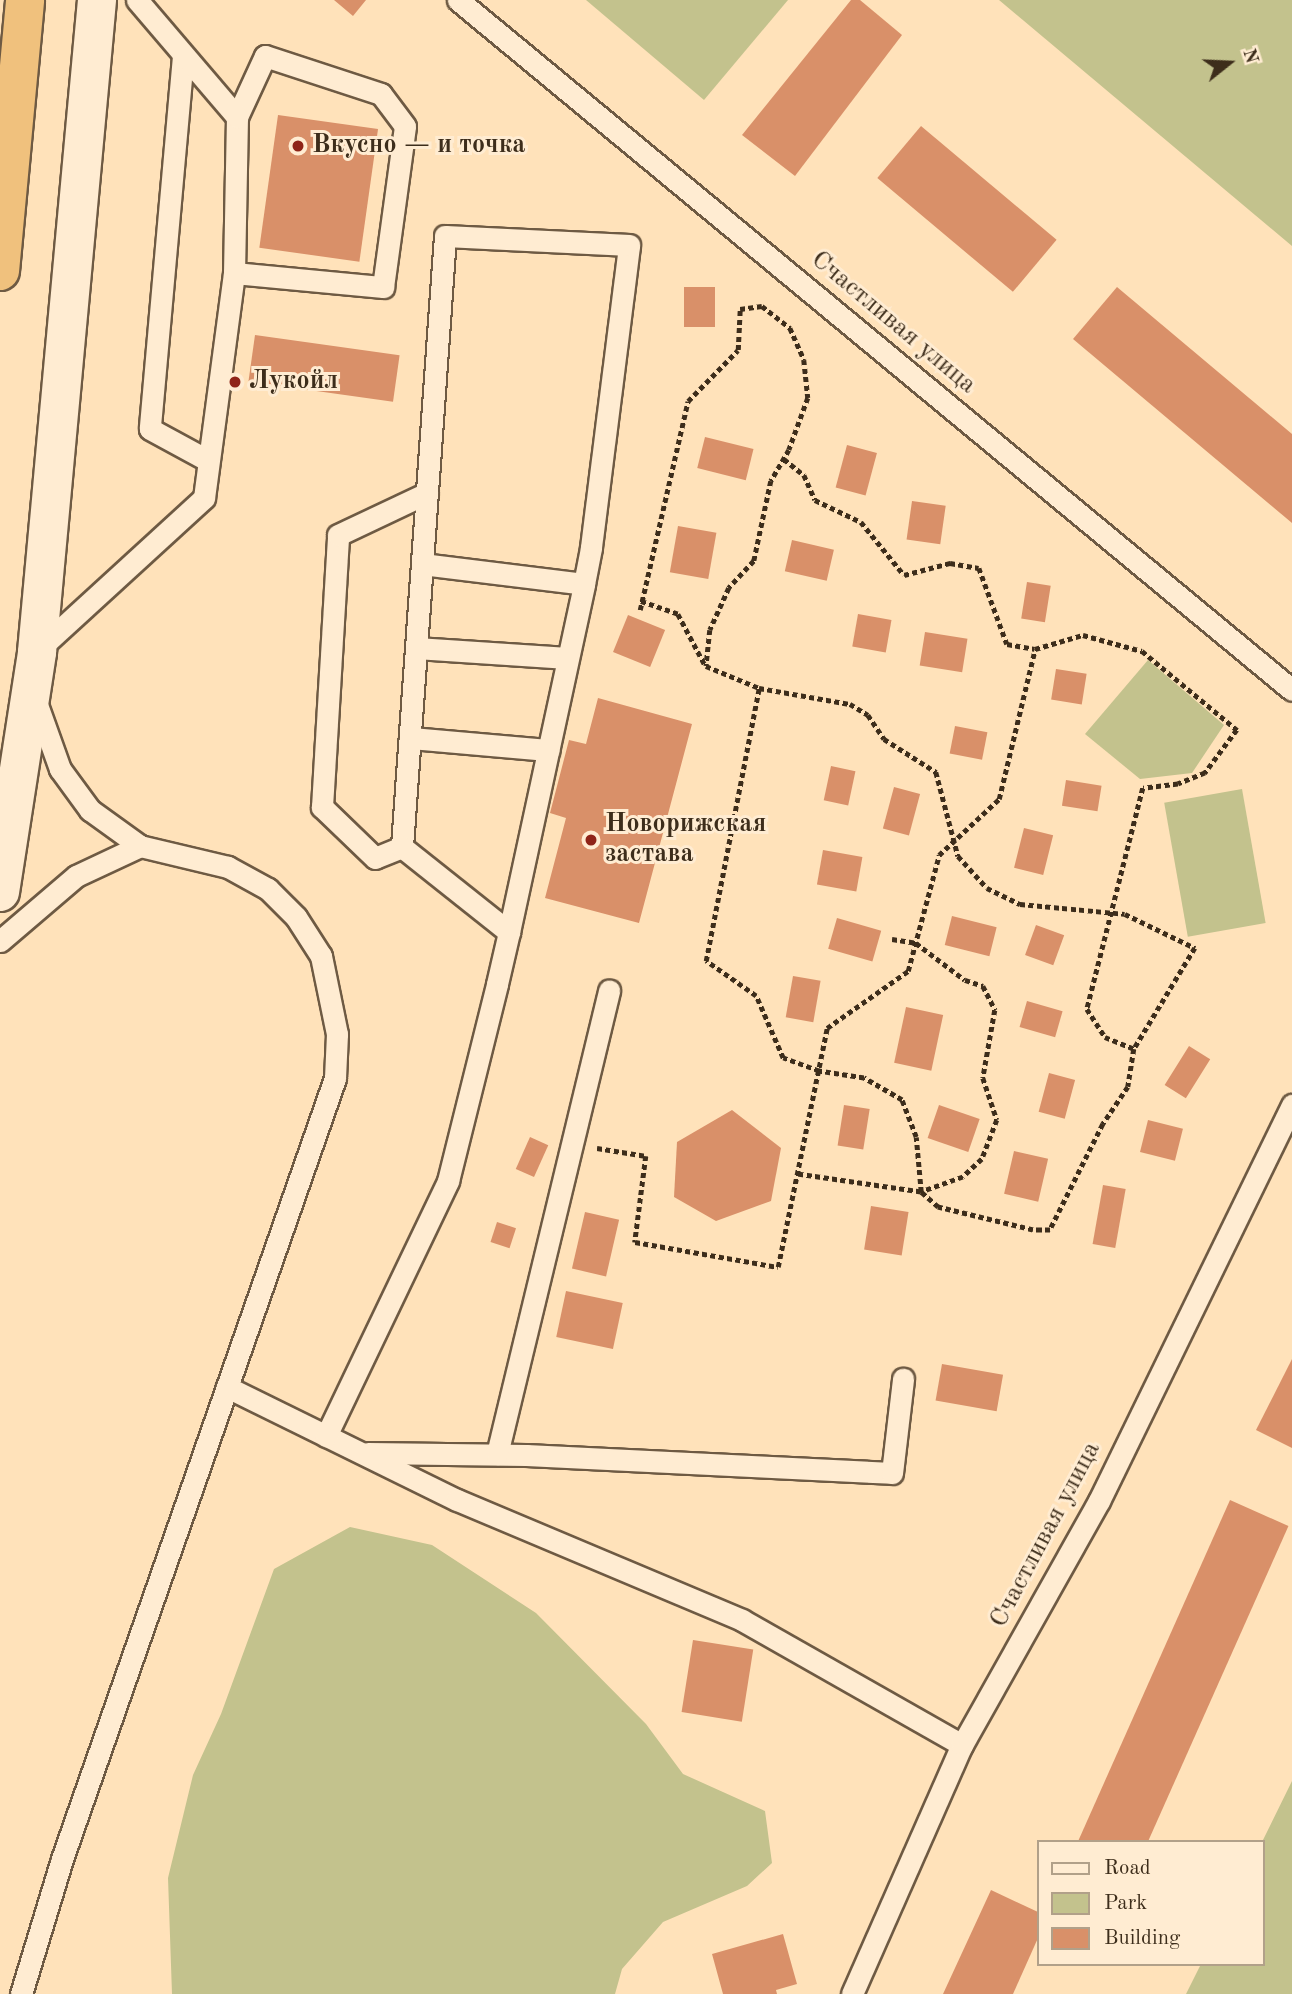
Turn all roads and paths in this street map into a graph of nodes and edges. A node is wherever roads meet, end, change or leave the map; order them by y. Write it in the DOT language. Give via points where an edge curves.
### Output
graph roads {
  1 [pos="25,0"];
  2 [pos="97,0"];
  3 [pos="137,0"];
  4 [pos="458,0"];
  5 [pos="183,56"];
  6 [pos="237,117"];
  7 [pos="0,271"];
  8 [pos="234,273"];
  9 [pos="784,459"];
  10 [pos="207,460"];
  11 [pos="427,494"];
  12 [pos="422,564"];
  13 [pos="584,584"];
  14 [pos="641,601"];
  15 [pos="639,610"];
  16 [pos="416,649"];
  17 [pos="1035,649"];
  18 [pos="37,652"];
  19 [pos="568,657"];
  20 [pos="706,666"];
  21 [pos="759,688"];
  22 [pos="31,690"];
  23 [pos="1292,690"];
  24 [pos="410,738"];
  25 [pos="548,750"];
  26 [pos="953,844"];
  27 [pos="140,846"];
  28 [pos="402,847"];
  29 [pos="0,892"];
  30 [pos="1110,911"];
  31 [pos="509,932"];
  32 [pos="892,939"];
  33 [pos="0,941"];
  34 [pos="916,943"];
  35 [pos="608,990"];
  36 [pos="1134,1049"];
  37 [pos="819,1071"];
  38 [pos="1292,1105"];
  39 [pos="572,1144"];
  40 [pos="797,1174"];
  41 [pos="921,1192"];
  42 [pos="903,1379"];
  43 [pos="227,1387"];
  44 [pos="326,1436"];
  45 [pos="362,1453"];
  46 [pos="497,1454"];
  47 [pos="962,1745"];
  48 [pos="21,1994"];
  49 [pos="852,1994"];
  1 -- 7 [label="highway"];
  2 -- 18 [label="street"];
  3 -- 5 [label="lane"];
  4 -- 23 [label="lane, Счастливая улица"];
  5 -- 6 [label="lane"];
  5 -- 10 [label="lane" via="150,429"];
  6 -- 8 [label="lane"];
  6 -- 8 [label="lane" via="265,56 381,94 405,126 383,288"];
  8 -- 10 [label="lane"];
  9 -- 14 [label="path" via="808,398 804,360 790,328 762,306 747,306 740,309 738,350 688,401"];
  9 -- 17 [label="path" via="804,475 815,500 861,522 904,575 950,563 979,568 1007,644"];
  9 -- 20 [label="path" via="771,481 754,561 729,588 710,630"];
  10 -- 18 [label="lane" via="204,498"];
  11 -- 12 [label="lane"];
  11 -- 13 [label="lane" via="445,236 629,245"];
  11 -- 28 [label="lane" via="338,535 323,807 375,859"];
  12 -- 13 [label="lane"];
  12 -- 16 [label="lane"];
  13 -- 19 [label="lane"];
  14 -- 15 [label="path"];
  14 -- 20 [label="path" via="678,614"];
  16 -- 19 [label="lane"];
  16 -- 24 [label="lane"];
  17 -- 26 [label="path" via="999,799"];
  17 -- 30 [label="path" via="1083,635 1142,651 1237,730 1205,774 1178,784 1143,788"];
  18 -- 22 [label="street"];
  19 -- 25 [label="lane"];
  20 -- 21 [label="path"];
  21 -- 26 [label="path" via="850,704 868,715 884,738 936,772"];
  21 -- 37 [label="path" via="706,961 756,996 783,1058"];
  22 -- 27 [label="lane" via="60,769 90,810"];
  22 -- 29 [label="street"];
  24 -- 25 [label="lane"];
  24 -- 28 [label="lane"];
  25 -- 31 [label="lane"];
  26 -- 30 [label="path" via="987,888 1020,904"];
  26 -- 34 [label="path" via="939,855"];
  27 -- 33 [label="lane" via="76,876"];
  27 -- 43 [label="lane" via="228,867 268,889 296,917 321,956 331,994 337,1034 335,1079"];
  28 -- 31 [label="lane"];
  30 -- 36 [label="path" via="1087,1009 1105,1037"];
  30 -- 36 [label="path" via="1195,948"];
  31 -- 44 [label="lane" via="448,1181"];
  32 -- 34 [label="path"];
  34 -- 37 [label="path" via="908,971 828,1028"];
  34 -- 41 [label="path" via="965,980 984,986 995,1010 983,1078 997,1120 982,1159 963,1177"];
  35 -- 39 [label="lane"];
  36 -- 41 [label="path" via="1128,1087 1103,1124 1049,1230 938,1206"];
  37 -- 40 [label="path"];
  37 -- 41 [label="path" via="864,1078 902,1100 916,1137"];
  38 -- 47 [label="lane, Счастливая улица" via="1099,1501"];
  39 -- 40 [label="path" via="646,1156 635,1241 778,1267"];
  39 -- 46 [label="lane"];
  40 -- 41 [label="path"];
  42 -- 46 [label="lane" via="892,1473"];
  43 -- 44 [label="lane"];
  43 -- 48 [label="lane" via="62,1859"];
  44 -- 45 [label="lane"];
  45 -- 46 [label="lane"];
  45 -- 47 [label="lane" via="457,1500 742,1620"];
  47 -- 49 [label="lane, Счастливая улица"];
}
